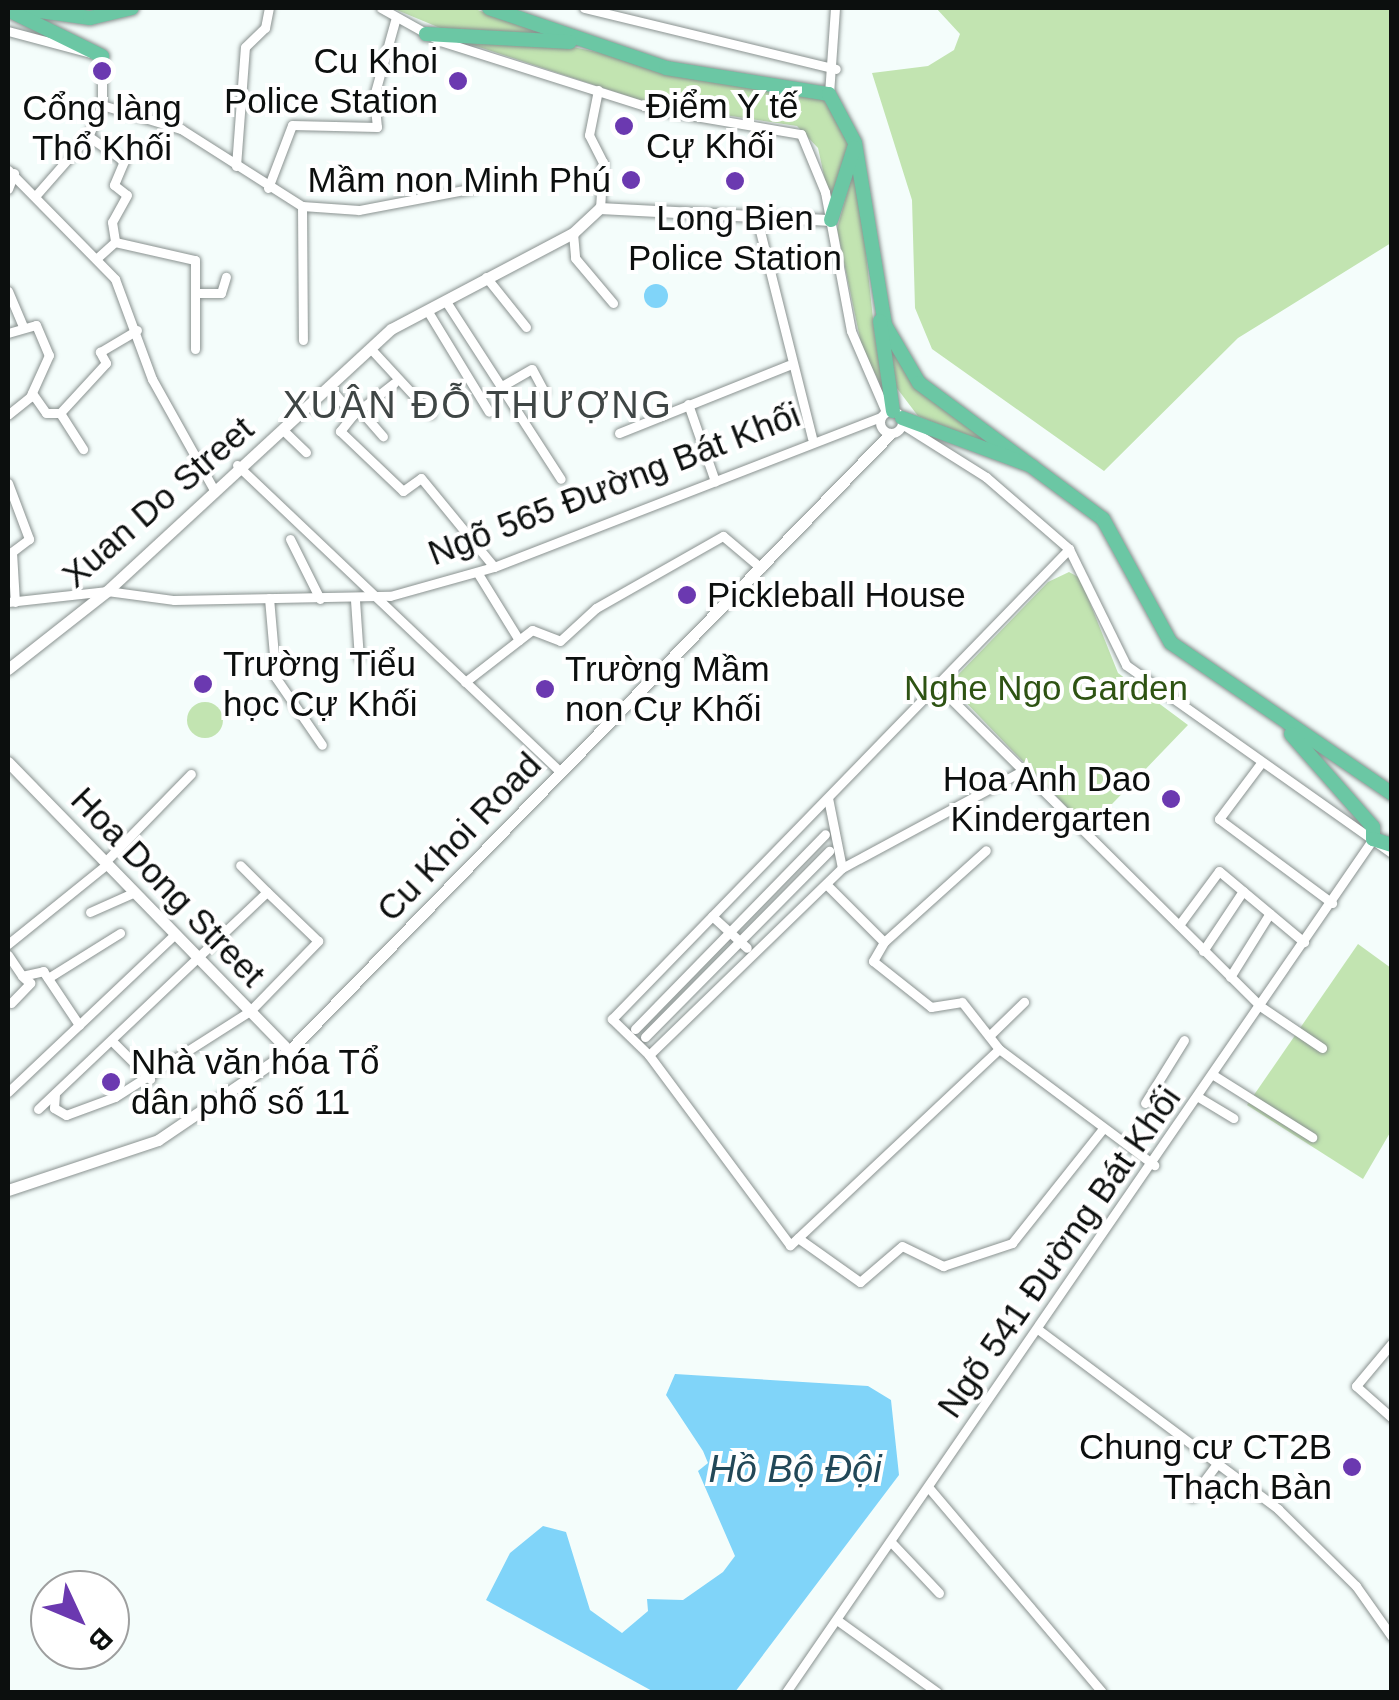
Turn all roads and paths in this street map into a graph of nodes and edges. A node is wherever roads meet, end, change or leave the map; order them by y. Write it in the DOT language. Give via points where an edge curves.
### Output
graph roads {
  1 [pos="18,8"];
  2 [pos="132,8"];
  3 [pos="269,8"];
  4 [pos="382,8"];
  5 [pos="489,8"];
  6 [pos="584,8"];
  7 [pos="835,8"];
  8 [pos="8,10"];
  9 [pos="396,17"];
  10 [pos="8,32"];
  11 [pos="426,34"];
  12 [pos="584,43"];
  13 [pos="102,56"];
  14 [pos="836,68"];
  15 [pos="598,90"];
  16 [pos="829,94"];
  17 [pos="102,105"];
  18 [pos="88,136"];
  19 [pos="856,143"];
  20 [pos="236,166"];
  21 [pos="11,171"];
  22 [pos="268,188"];
  23 [pos="474,188"];
  24 [pos="8,190"];
  25 [pos="38,194"];
  26 [pos="302,206"];
  27 [pos="600,208"];
  28 [pos="756,215"];
  29 [pos="830,220"];
  30 [pos="573,233"];
  31 [pos="115,242"];
  32 [pos="96,259"];
  33 [pos="226,276"];
  34 [pos="486,277"];
  35 [pos="880,285"];
  36 [pos="8,292"];
  37 [pos="196,293"];
  38 [pos="445,300"];
  39 [pos="613,303"];
  40 [pos="428,310"];
  41 [pos="23,327"];
  42 [pos="526,327"];
  43 [pos="136,330"];
  44 [pos="8,333"];
  45 [pos="303,340"];
  46 [pos="371,349"];
  47 [pos="195,350"];
  48 [pos="789,365"];
  49 [pos="394,383"];
  50 [pos="502,386"];
  51 [pos="331,389"];
  52 [pos="544,392"];
  53 [pos="32,393"];
  54 [pos="688,404"];
  55 [pos="356,412"];
  56 [pos="489,412"];
  57 [pos="60,413"];
  58 [pos="431,414"];
  59 [pos="8,415"];
  60 [pos="893,417"];
  61 [pos="283,430"];
  62 [pos="620,433"];
  63 [pos="890,434"];
  64 [pos="383,436"];
  65 [pos="812,438"];
  66 [pos="83,448"];
  67 [pos="306,452"];
  68 [pos="238,465"];
  69 [pos="1044,469"];
  70 [pos="561,479"];
  71 [pos="715,481"];
  72 [pos="8,483"];
  73 [pos="212,488"];
  74 [pos="13,513"];
  75 [pos="290,539"];
  76 [pos="1069,549"];
  77 [pos="494,567"];
  78 [pos="761,568"];
  79 [pos="477,572"];
  80 [pos="108,591"];
  81 [pos="269,598"];
  82 [pos="377,598"];
  83 [pos="320,599"];
  84 [pos="356,600"];
  85 [pos="11,602"];
  86 [pos="519,640"];
  87 [pos="359,658"];
  88 [pos="8,669"];
  89 [pos="466,682"];
  90 [pos="937,685"];
  91 [pos="1278,718"];
  92 [pos="322,746"];
  93 [pos="8,762"];
  94 [pos="1261,763"];
  95 [pos="1022,770"];
  96 [pos="561,773"];
  97 [pos="190,774"];
  98 [pos="1392,794"];
  99 [pos="828,798"];
  100 [pos="825,834"];
  101 [pos="1373,839"];
  102 [pos="1392,845"];
  103 [pos="986,850"];
  104 [pos="830,851"];
  105 [pos="1392,853"];
  106 [pos="106,863"];
  107 [pos="240,865"];
  108 [pos="842,868"];
  109 [pos="826,884"];
  110 [pos="1243,891"];
  111 [pos="134,892"];
  112 [pos="267,892"];
  113 [pos="1332,903"];
  114 [pos="90,912"];
  115 [pos="1270,913"];
  116 [pos="712,916"];
  117 [pos="1179,926"];
  118 [pos="730,932"];
  119 [pos="120,934"];
  120 [pos="175,934"];
  121 [pos="884,942"];
  122 [pos="1304,942"];
  123 [pos="8,944"];
  124 [pos="744,945"];
  125 [pos="1203,951"];
  126 [pos="8,956"];
  127 [pos="200,960"];
  128 [pos="20,974"];
  129 [pos="1230,976"];
  130 [pos="48,978"];
  131 [pos="1024,1002"];
  132 [pos="11,1003"];
  133 [pos="1260,1006"];
  134 [pos="250,1010"];
  135 [pos="80,1025"];
  136 [pos="635,1029"];
  137 [pos="989,1036"];
  138 [pos="645,1037"];
  139 [pos="1184,1040"];
  140 [pos="112,1041"];
  141 [pos="1322,1048"];
  142 [pos="999,1049"];
  143 [pos="289,1051"];
  144 [pos="650,1055"];
  145 [pos="1216,1076"];
  146 [pos="150,1079"];
  147 [pos="8,1092"];
  148 [pos="54,1094"];
  149 [pos="1200,1098"];
  150 [pos="1145,1104"];
  151 [pos="38,1110"];
  152 [pos="1232,1118"];
  153 [pos="1102,1130"];
  154 [pos="1312,1137"];
  155 [pos="1154,1165"];
  156 [pos="8,1190"];
  157 [pos="798,1238"];
  158 [pos="1038,1330"];
  159 [pos="1392,1343"];
  160 [pos="1392,1418"];
  161 [pos="1216,1465"];
  162 [pos="929,1488"];
  163 [pos="1192,1497"];
  164 [pos="891,1542"];
  165 [pos="939,1592"];
  166 [pos="837,1620"];
  167 [pos="1392,1638"];
  168 [pos="786,1692"];
  169 [pos="937,1692"];
  170 [pos="1102,1692"];
  1 -- 2 [label="main road" via="90,18"];
  3 -- 20 [label="street" via="265,28 245,46"];
  4 -- 9 [label="street"];
  5 -- 12 [label="main road"];
  6 -- 14 [label="street"];
  7 -- 14 [label="street"];
  8 -- 13 [label="main road"];
  9 -- 11 [label="street"];
  9 -- 22 [label="street" via="374,96 377,127 292,125"];
  10 -- 13 [label="street"];
  11 -- 12 [label="main road"];
  11 -- 15 [label="street"];
  12 -- 16 [label="main road" via="666,68"];
  13 -- 17 [label="street"];
  14 -- 16 [label="street"];
  15 -- 27 [label="street" via="589,135 604,162"];
  15 -- 29 [label="street" via="802,134"];
  16 -- 19 [label="main road"];
  17 -- 18 [label="street"];
  17 -- 20 [label="street" via="182,128"];
  18 -- 25 [label="street"];
  18 -- 31 [label="street" via="124,161 114,185 127,194 112,222"];
  19 -- 29 [label="main road"];
  19 -- 35 [label="main road"];
  20 -- 22 [label="street"];
  21 -- 24 [label="street"];
  21 -- 25 [label="street"];
  22 -- 26 [label="street"];
  23 -- 26 [label="street" via="359,210"];
  25 -- 32 [label="street"];
  26 -- 45 [label="street"];
  27 -- 28 [label="street"];
  27 -- 30 [label="street, Xuan Do Street"];
  28 -- 29 [label="street"];
  28 -- 48 [label="street"];
  29 -- 60 [label="street" via="851,331"];
  30 -- 34 [label="street, Xuan Do Street"];
  30 -- 39 [label="street" via="575,258"];
  31 -- 32 [label="street"];
  31 -- 37 [label="street" via="195,260"];
  32 -- 43 [label="street" via="115,279"];
  33 -- 37 [label="street" via="221,293"];
  34 -- 38 [label="street, Xuan Do Street"];
  34 -- 42 [label="street"];
  35 -- 60 [label="main road"];
  35 -- 69 [label="main road" via="886,324 919,383"];
  36 -- 41 [label="street"];
  37 -- 47 [label="street"];
  38 -- 40 [label="street, Xuan Do Street"];
  38 -- 50 [label="street"];
  40 -- 46 [label="street, Xuan Do Street"];
  40 -- 56 [label="street"];
  41 -- 44 [label="street"];
  41 -- 53 [label="street" via="36,325 49,355"];
  43 -- 57 [label="street" via="100,352 106,363"];
  43 -- 73 [label="street" via="152,379"];
  46 -- 49 [label="street"];
  46 -- 51 [label="street, Xuan Do Street"];
  48 -- 54 [label="street"];
  48 -- 65 [label="street"];
  49 -- 55 [label="street"];
  49 -- 58 [label="street"];
  50 -- 52 [label="street" via="532,368"];
  50 -- 70 [label="street"];
  51 -- 55 [label="street"];
  51 -- 61 [label="street, Xuan Do Street"];
  53 -- 57 [label="street" via="46,413"];
  53 -- 59 [label="street"];
  54 -- 62 [label="street"];
  54 -- 71 [label="street"];
  55 -- 64 [label="street"];
  55 -- 77 [label="street" via="340,431 403,491 421,478"];
  57 -- 66 [label="street"];
  60 -- 63 [label="street"];
  60 -- 63 [label="street"];
  60 -- 65 [label="street, Ngõ 565 Đường Bát Khối"];
  60 -- 69 [label="main road"];
  60 -- 76 [label="street" via="986,477"];
  61 -- 67 [label="street"];
  61 -- 68 [label="street, Xuan Do Street"];
  63 -- 78 [label="street, Cu Khoi Road"];
  65 -- 71 [label="street, Ngõ 565 Đường Bát Khối"];
  68 -- 73 [label="street, Xuan Do Street"];
  68 -- 82 [label="street"];
  69 -- 91 [label="main road" via="1127,552 1163,636"];
  71 -- 77 [label="street, Ngõ 565 Đường Bát Khối"];
  72 -- 74 [label="street"];
  73 -- 80 [label="street, Xuan Do Street"];
  74 -- 85 [label="street" via="28,538 12,552"];
  75 -- 83 [label="street"];
  76 -- 90 [label="street"];
  76 -- 94 [label="street" via="1126,665"];
  77 -- 79 [label="street, Ngõ 565 Đường Bát Khối"];
  78 -- 86 [label="street" via="723,536 596,608 560,641 534,629"];
  78 -- 96 [label="street, Cu Khoi Road"];
  79 -- 82 [label="street, Ngõ 565 Đường Bát Khối"];
  79 -- 86 [label="street"];
  80 -- 81 [label="street, Ngõ 565 Đường Bát Khối"];
  80 -- 85 [label="street, Ngõ 565 Đường Bát Khối"];
  80 -- 88 [label="street, Xuan Do Street"];
  81 -- 83 [label="street, Ngõ 565 Đường Bát Khối"];
  81 -- 92 [label="street" via="276,678"];
  82 -- 84 [label="street, Ngõ 565 Đường Bát Khối"];
  82 -- 89 [label="street"];
  83 -- 84 [label="street, Ngõ 565 Đường Bát Khối"];
  84 -- 87 [label="street"];
  86 -- 89 [label="street"];
  89 -- 96 [label="street"];
  90 -- 95 [label="street"];
  90 -- 99 [label="street"];
  91 -- 98 [label="main road"];
  91 -- 101 [label="main road" via="1372,826"];
  93 -- 106 [label="street, Hoa Dong Street"];
  94 -- 101 [label="street"];
  94 -- 113 [label="street" via="1219,819"];
  95 -- 108 [label="street"];
  95 -- 117 [label="street"];
  96 -- 143 [label="street, Cu Khoi Road"];
  97 -- 106 [label="street"];
  99 -- 108 [label="street"];
  99 -- 116 [label="street"];
  100 -- 118 [label="street"];
  101 -- 102 [label="main road"];
  101 -- 105 [label="street"];
  101 -- 113 [label="street, Ngõ 541 Đường Bát Khối"];
  103 -- 121 [label="street"];
  104 -- 124 [label="street"];
  106 -- 111 [label="street, Hoa Dong Street"];
  106 -- 123 [label="street"];
  107 -- 112 [label="street"];
  108 -- 109 [label="street"];
  109 -- 121 [label="street"];
  109 -- 144 [label="street"];
  110 -- 115 [label="street"];
  110 -- 117 [label="street" via="1219,871"];
  110 -- 125 [label="street"];
  111 -- 114 [label="street"];
  111 -- 120 [label="street, Hoa Dong Street"];
  112 -- 127 [label="street"];
  112 -- 134 [label="street" via="318,942"];
  113 -- 122 [label="street, Ngõ 541 Đường Bát Khối"];
  115 -- 122 [label="street"];
  115 -- 129 [label="street"];
  116 -- 118 [label="street"];
  116 -- 144 [label="street" via="612,1019"];
  117 -- 125 [label="street"];
  118 -- 124 [label="street"];
  118 -- 136 [label="street"];
  119 -- 130 [label="street"];
  120 -- 127 [label="street, Hoa Dong Street"];
  120 -- 135 [label="street"];
  121 -- 137 [label="street" via="873,961 931,1006 962,1002"];
  122 -- 133 [label="street, Ngõ 541 Đường Bát Khối"];
  124 -- 138 [label="street"];
  125 -- 129 [label="street"];
  126 -- 128 [label="street"];
  127 -- 134 [label="street, Hoa Dong Street"];
  127 -- 140 [label="street"];
  128 -- 130 [label="street" via="42,970"];
  128 -- 132 [label="street" via="30,983"];
  129 -- 133 [label="street"];
  130 -- 135 [label="street"];
  131 -- 137 [label="street"];
  133 -- 141 [label="street"];
  133 -- 145 [label="street, Ngõ 541 Đường Bát Khối"];
  134 -- 143 [label="street, Hoa Dong Street"];
  134 -- 146 [label="street"];
  135 -- 147 [label="street"];
  137 -- 142 [label="street"];
  139 -- 150 [label="street"];
  140 -- 146 [label="street"];
  140 -- 148 [label="street"];
  142 -- 153 [label="street"];
  142 -- 157 [label="street"];
  143 -- 156 [label="street, Cu Khoi Road" via="158,1140"];
  144 -- 157 [label="street" via="790,1245"];
  145 -- 149 [label="street, Ngõ 541 Đường Bát Khối"];
  145 -- 154 [label="street"];
  146 -- 148 [label="street" via="66,1115 54,1108"];
  148 -- 151 [label="street"];
  149 -- 152 [label="street"];
  149 -- 155 [label="street, Ngõ 541 Đường Bát Khối"];
  153 -- 155 [label="street"];
  153 -- 157 [label="street" via="1012,1243 943,1266 902,1246 860,1282"];
  155 -- 158 [label="street, Ngõ 541 Đường Bát Khối"];
  158 -- 161 [label="street"];
  158 -- 162 [label="street, Ngõ 541 Đường Bát Khối"];
  159 -- 160 [label="street" via="1356,1386"];
  161 -- 163 [label="street"];
  161 -- 167 [label="street" via="1327,1556"];
  162 -- 164 [label="street, Ngõ 541 Đường Bát Khối"];
  162 -- 170 [label="street"];
  164 -- 165 [label="street"];
  164 -- 166 [label="street, Ngõ 541 Đường Bát Khối"];
  166 -- 168 [label="street, Ngõ 541 Đường Bát Khối"];
  166 -- 169 [label="street"];
}
